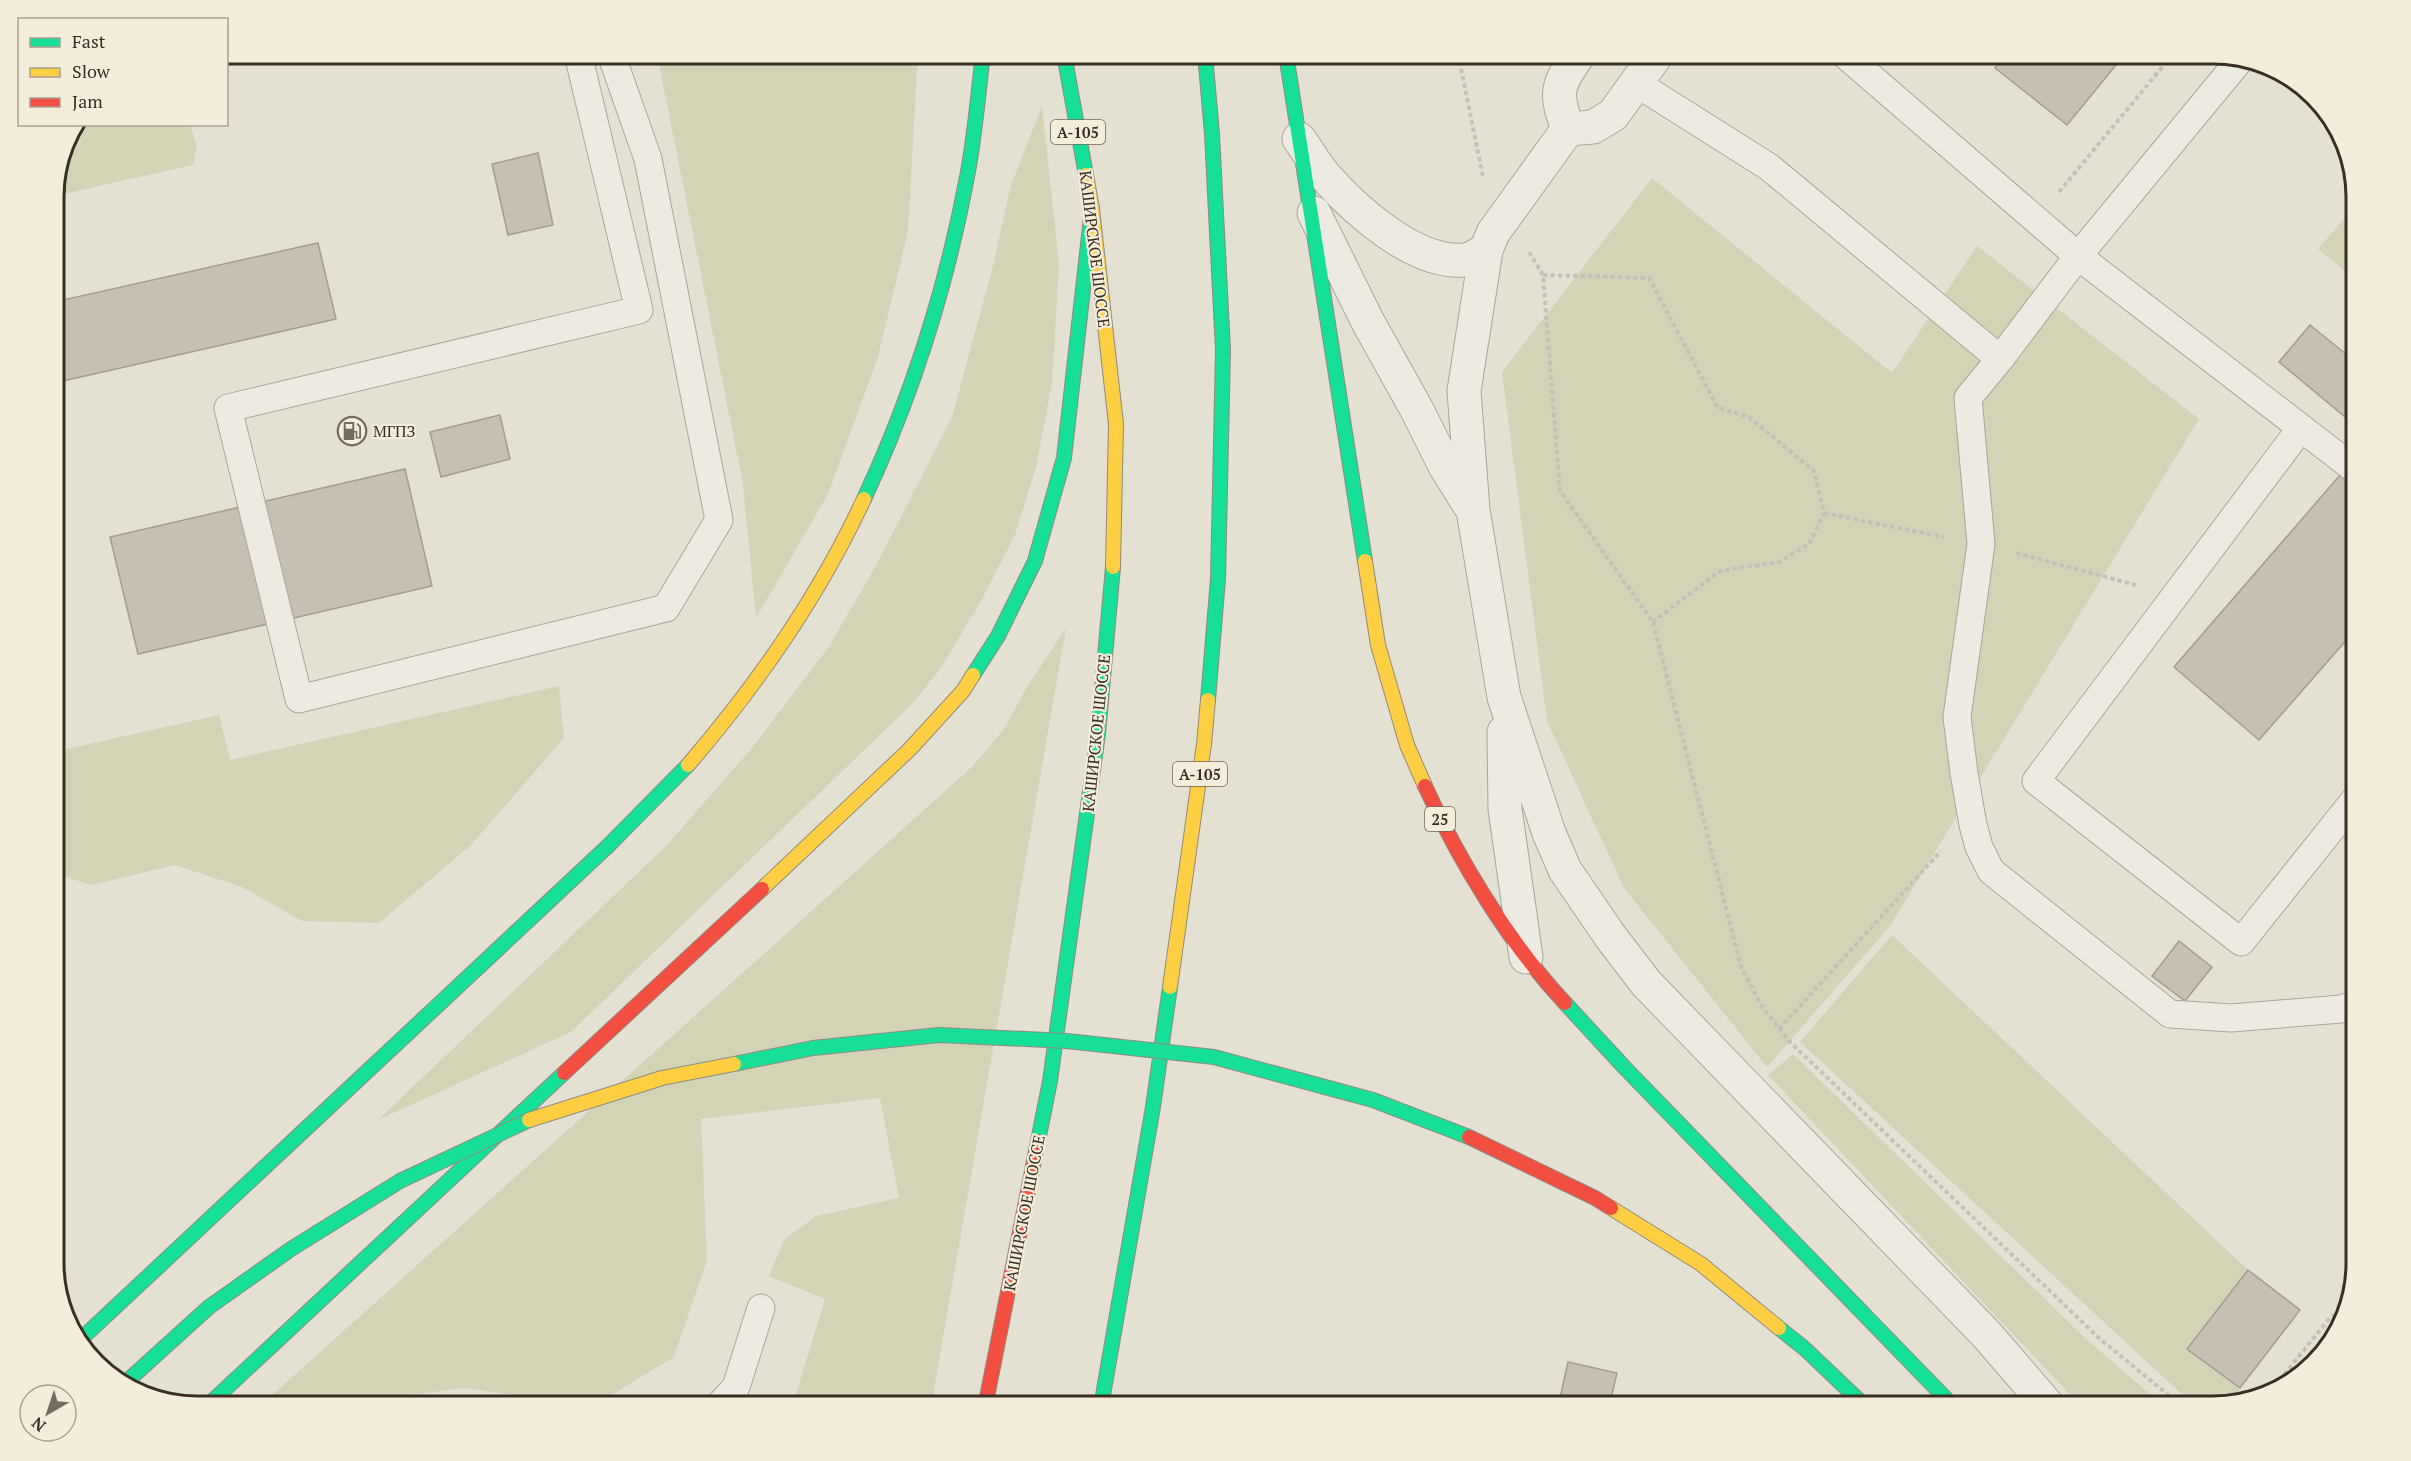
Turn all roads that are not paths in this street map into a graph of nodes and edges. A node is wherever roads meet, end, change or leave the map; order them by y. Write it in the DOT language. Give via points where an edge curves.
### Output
graph roads {
  1 [pos="580,64"];
  2 [pos="615,64"];
  3 [pos="982,64"];
  4 [pos="1066,64"];
  5 [pos="1206,64"];
  6 [pos="1288,64"];
  7 [pos="1572,64"];
  8 [pos="1650,64"];
  9 [pos="1856,64"];
  10 [pos="2234,67"];
  11 [pos="1636,83"];
  12 [pos="1568,129"];
  13 [pos="1299,139"];
  14 [pos="1310,204"];
  15 [pos="1092,210"];
  16 [pos="1486,250"];
  17 [pos="2078,256"];
  18 [pos="2000,359"];
  19 [pos="2301,428"];
  20 [pos="2346,463"];
  21 [pos="1473,510"];
  22 [pos="1504,697"];
  23 [pos="2346,811"];
  24 [pos="1526,957"];
  25 [pos="2346,1007"];
  26 [pos="761,1308"];
  27 [pos="86,1335"];
  28 [pos="130,1378"];
  29 [pos="218,1396"];
  30 [pos="728,1396"];
  31 [pos="987,1396"];
  32 [pos="1103,1396"];
  33 [pos="1854,1396"];
  34 [pos="1943,1396"];
  35 [pos="2040,1396"];
  1 -- 2 [label="lane" via="639,310 228,408 299,699 666,608 719,520 648,159"];
  3 -- 27 [label="main road" via="965,191 938,303 904,406 869,490 785,638 675,780"];
  4 -- 15 [label="main road, КАШИРСКОЕ ШОССЕ / А-105"];
  5 -- 32 [label="main road, А-105" via="1223,350 1218,591 1204,744 1153,1107"];
  6 -- 13 [label="main road, 25"];
  7 -- 12 [label="street" via="1561,78 1558,104"];
  8 -- 11 [label="street"];
  9 -- 17 [label="lane"];
  10 -- 17 [label="lane"];
  11 -- 12 [label="street" via="1613,115 1593,127"];
  11 -- 18 [label="lane" via="1769,167"];
  12 -- 16 [label="street" via="1493,233"];
  13 -- 14 [label="main road, 25"];
  13 -- 16 [label="street" via="1325,176 1361,212 1401,241 1440,259 1467,260"];
  14 -- 21 [label="street" via="1368,322"];
  14 -- 24 [label="main road, 25" via="1381,656 1407,745 1441,821"];
  15 -- 29 [label="main road" via="1064,458 1035,561 998,636 963,692 837,819"];
  15 -- 31 [label="main road, КАШИРСКОЕ ШОССЕ / А-105" via="1116,424 1113,563 1098,734 1050,1081"];
  16 -- 21 [label="street" via="1464,391"];
  17 -- 18 [label="lane"];
  17 -- 19 [label="lane"];
  18 -- 25 [label="lane" via="1968,398 1981,544 1957,717 1973,825 1991,871 2170,1014 2231,1018"];
  19 -- 20 [label="lane"];
  19 -- 23 [label="lane" via="2036,781 2241,942"];
  21 -- 22 [label="street"];
  22 -- 24 [label="street" via="1505,809"];
  22 -- 35 [label="street" via="1565,870 1617,946 1646,983 1987,1335"];
  24 -- 34 [label="main road, 25" via="1625,1068"];
  26 -- 30 [label="lane" via="736,1387"];
  28 -- 33 [label="main road, bridge" via="209,1307 291,1249 400,1182 532,1119 662,1078 813,1048 939,1035 1067,1041 1214,1057 1373,1100 1485,1143 1595,1198 1701,1264 1804,1348"];
}
